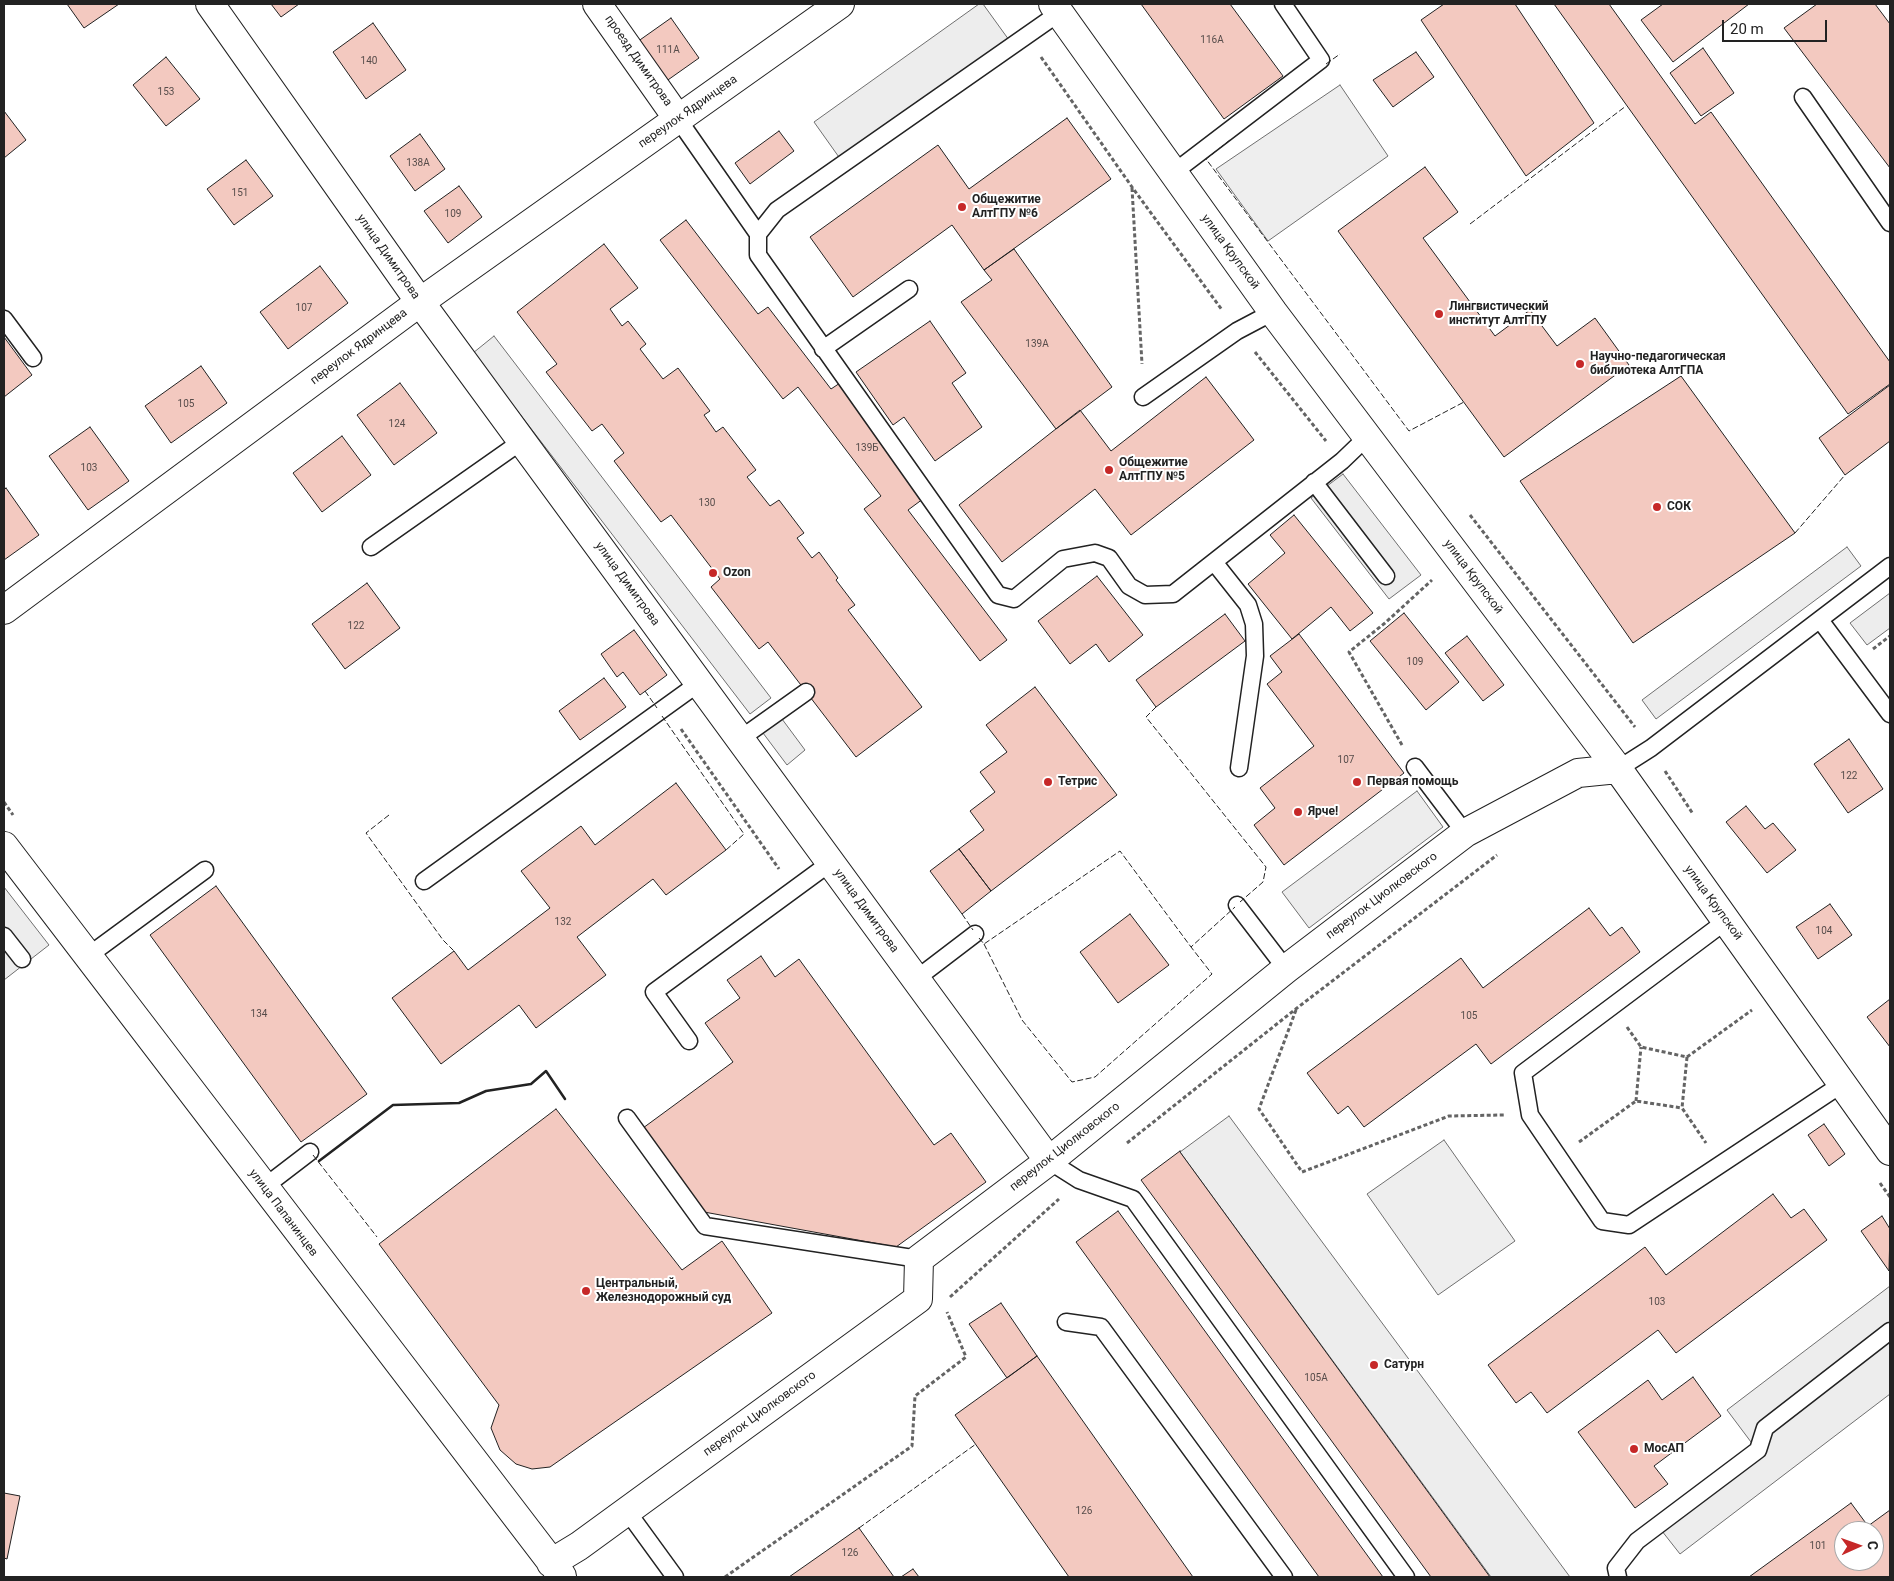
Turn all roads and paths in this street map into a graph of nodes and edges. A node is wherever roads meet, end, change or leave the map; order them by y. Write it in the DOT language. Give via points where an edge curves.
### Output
graph roads {
  1 [pos="210,4"];
  2 [pos="597,4"];
  3 [pos="840,4"];
  4 [pos="1283,4"];
  5 [pos="1056,8"];
  6 [pos="1026,35"];
  7 [pos="1803,97"];
  8 [pos="678,119"];
  9 [pos="1173,173"];
  10 [pos="1132,188"];
  11 [pos="1890,223"];
  12 [pos="758,234"];
  13 [pos="909,289"];
  14 [pos="420,302"];
  15 [pos="1273,312"];
  16 [pos="4,320"];
  17 [pos="1237,331"];
  18 [pos="823,349"];
  19 [pos="34,358"];
  20 [pos="1143,397"];
  21 [pos="1367,437"];
  22 [pos="522,440"];
  23 [pos="1342,461"];
  24 [pos="1314,482"];
  25 [pos="371,547"];
  26 [pos="1214,562"];
  27 [pos="1890,566"];
  28 [pos="1386,576"];
  29 [pos="1438,588"];
  30 [pos="4,610"];
  31 [pos="1820,620"];
  32 [pos="699,683"];
  33 [pos="806,692"];
  34 [pos="1890,714"];
  35 [pos="673,731"];
  36 [pos="740,740"];
  37 [pos="1415,767"];
  38 [pos="1239,768"];
  39 [pos="1618,769"];
  40 [pos="1465,833"];
  41 [pos="4,846"];
  42 [pos="830,862"];
  43 [pos="205,870"];
  44 [pos="424,881"];
  45 [pos="793,890"];
  46 [pos="1237,905"];
  47 [pos="1726,921"];
  48 [pos="975,934"];
  49 [pos="4,936"];
  50 [pos="88,956"];
  51 [pos="22,959"];
  52 [pos="1286,969"];
  53 [pos="916,979"];
  54 [pos="1613,1006"];
  55 [pos="1297,1008"];
  56 [pos="1754,1008"];
  57 [pos="689,1041"];
  58 [pos="1641,1047"];
  59 [pos="1688,1057"];
  60 [pos="1842,1084"];
  61 [pos="1636,1101"];
  62 [pos="1682,1108"];
  63 [pos="1530,1115"];
  64 [pos="627,1118"];
  65 [pos="310,1152"];
  66 [pos="1890,1152"];
  67 [pos="1558,1157"];
  68 [pos="1049,1161"];
  69 [pos="1721,1164"];
  70 [pos="1880,1182"];
  71 [pos="263,1188"];
  72 [pos="1890,1197"];
  73 [pos="919,1259"];
  74 [pos="1066,1322"];
  75 [pos="1890,1331"];
  76 [pos="627,1511"];
  77 [pos="557,1570"];
  78 [pos="675,1577"];
  79 [pos="1284,1577"];
  80 [pos="1406,1577"];
  81 [pos="1618,1577"];
  1 -- 14 [label="street, улица Димитрова"];
  2 -- 8 [label="street, проезд Димитрова"];
  3 -- 8 [label="street, переулок Ядринцева"];
  4 -- 9 [label="lane" via="1321,60"];
  5 -- 6 [label="lane"];
  5 -- 9 [label="street, улица Крупской"];
  6 -- 10 [label="path"];
  6 -- 12 [label="lane" via="777,210"];
  7 -- 11 [label="lane"];
  8 -- 12 [label="lane"];
  8 -- 14 [label="street, переулок Ядринцева"];
  9 -- 15 [label="street, улица Крупской"];
  10 -- 17 [label="path"];
  10 -- 20 [label="path"];
  12 -- 18 [label="lane" via="758,255"];
  13 -- 18 [label="lane"];
  14 -- 22 [label="street, улица Димитрова"];
  14 -- 30 [label="street, переулок Ядринцева"];
  15 -- 17 [label="lane"];
  15 -- 21 [label="street, улица Крупской"];
  16 -- 19 [label="lane"];
  17 -- 20 [label="lane"];
  17 -- 23 [label="path"];
  18 -- 26 [label="lane" via="998,595 1014,600 1063,559 1095,553 1109,558 1129,586 1145,595 1173,594"];
  21 -- 23 [label="lane"];
  21 -- 39 [label="street, улица Крупской"];
  22 -- 25 [label="lane"];
  22 -- 32 [label="street, улица Димитрова"];
  23 -- 24 [label="lane"];
  24 -- 26 [label="lane"];
  24 -- 28 [label="lane"];
  26 -- 38 [label="lane" via="1248,605 1254,624 1255,656"];
  27 -- 31 [label="lane"];
  29 -- 37 [label="path" via="1432,580 1349,652"];
  31 -- 34 [label="lane"];
  31 -- 39 [label="lane" via="1651,748"];
  32 -- 36 [label="street, улица Димитрова"];
  32 -- 44 [label="lane"];
  33 -- 36 [label="lane"];
  35 -- 45 [label="path" via="680,728"];
  36 -- 42 [label="street, улица Димитрова"];
  37 -- 40 [label="lane"];
  39 -- 40 [label="street, переулок Циолковского" via="1578,773"];
  39 -- 47 [label="street, улица Крупской"];
  40 -- 52 [label="street, переулок Циолковского"];
  41 -- 50 [label="street, улица Папанинцев"];
  42 -- 45 [label="lane"];
  42 -- 53 [label="street, улица Димитрова"];
  43 -- 50 [label="lane"];
  45 -- 57 [label="lane" via="654,992"];
  46 -- 52 [label="lane"];
  47 -- 54 [label="lane"];
  47 -- 60 [label="street, улица Крупской"];
  48 -- 53 [label="lane"];
  49 -- 51 [label="lane"];
  50 -- 71 [label="street, улица Папанинцев"];
  52 -- 68 [label="street, переулок Циолковского"];
  53 -- 68 [label="street, улица Димитрова"];
  54 -- 58 [label="path"];
  54 -- 63 [label="lane" via="1523,1073"];
  55 -- 63 [label="path" via="1259,1110 1302,1172 1449,1116"];
  56 -- 59 [label="path"];
  58 -- 59 [label="path"];
  58 -- 61 [label="path"];
  59 -- 62 [label="path"];
  60 -- 66 [label="street, улица Крупской"];
  60 -- 69 [label="lane"];
  61 -- 62 [label="path"];
  61 -- 67 [label="path"];
  62 -- 69 [label="path"];
  63 -- 67 [label="lane"];
  64 -- 73 [label="lane" via="705,1226"];
  65 -- 71 [label="lane"];
  67 -- 69 [label="lane" via="1602,1221 1629,1225"];
  68 -- 73 [label="street, переулок Циолковского"];
  68 -- 80 [label="lane" via="1079,1180 1133,1199"];
  70 -- 72 [label="path"];
  71 -- 77 [label="street, улица Папанинцев"];
  73 -- 76 [label="street, переулок Циолковского" via="918,1299"];
  74 -- 79 [label="lane" via="1101,1327"];
  75 -- 81 [label="lane" via="1765,1428 1758,1450 1637,1541 1616,1568"];
  76 -- 77 [label="street, переулок Циолковского" via="579,1546"];
  76 -- 78 [label="lane"];
}
